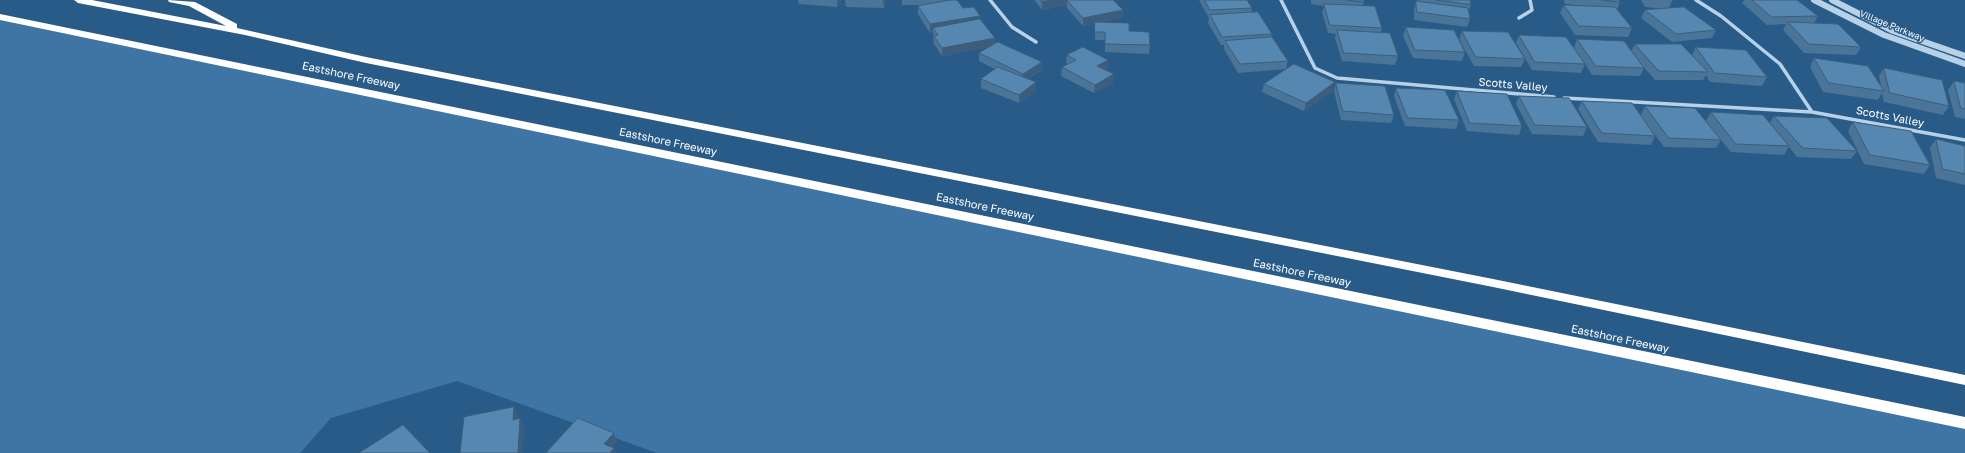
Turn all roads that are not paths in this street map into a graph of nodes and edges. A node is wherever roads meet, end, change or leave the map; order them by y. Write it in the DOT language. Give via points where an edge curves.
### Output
graph roads {
  1 [pos="78,0"];
  2 [pos="172,0"];
  3 [pos="990,0"];
  4 [pos="1281,0"];
  5 [pos="1530,0"];
  6 [pos="1696,0"];
  7 [pos="1814,0"];
  8 [pos="1832,0"];
  9 [pos="0,16"];
  10 [pos="1519,18"];
  11 [pos="246,32"];
  12 [pos="1036,42"];
  13 [pos="1965,56"];
  14 [pos="1965,64"];
  15 [pos="1812,112"];
  16 [pos="1965,140"];
  17 [pos="1965,380"];
  18 [pos="1965,423"];
  1 -- 11 [label="highway, Eastshore Freeway"];
  2 -- 11 [label="highway" via="192,4"];
  3 -- 12 [label="street" via="1012,27"];
  4 -- 15 [label="street, Scotts Valley" via="1315,68 1337,78 1590,101"];
  5 -- 10 [label="street" via="1532,10"];
  6 -- 15 [label="street" via="1721,16 1780,64"];
  7 -- 14 [label="street, Village Parkway" via="1884,35"];
  8 -- 13 [label="street, Village Parkway" via="1893,31"];
  9 -- 18 [label="highway, Eastshore Freeway"];
  11 -- 17 [label="highway, Eastshore Freeway" via="366,60"];
  15 -- 16 [label="street, Scotts Valley"];
}
